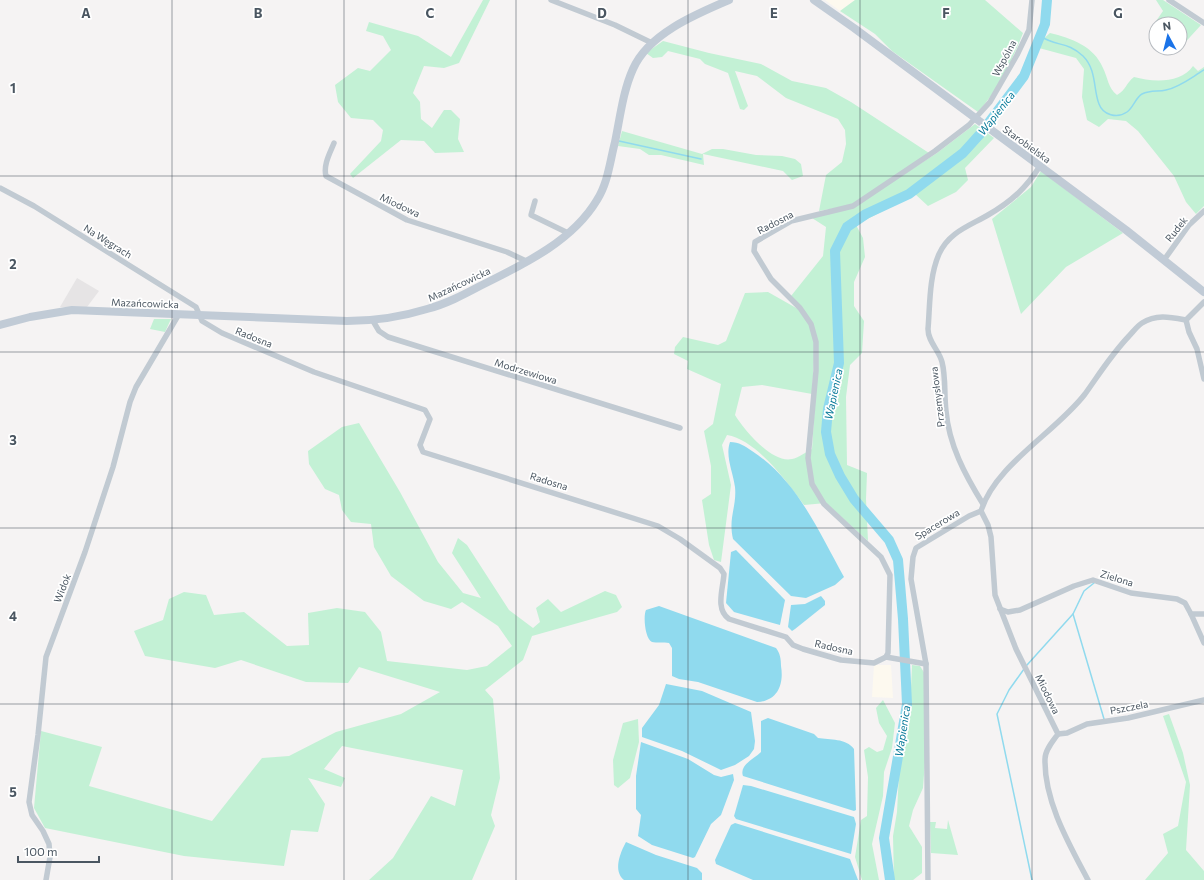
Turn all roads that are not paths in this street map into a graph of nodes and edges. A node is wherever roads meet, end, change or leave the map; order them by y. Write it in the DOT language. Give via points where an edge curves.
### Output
graph roads {
  1 [pos="551,0"];
  2 [pos="729,0"];
  3 [pos="813,0"];
  4 [pos="1032,0"];
  5 [pos="1169,0"];
  6 [pos="1204,23"];
  7 [pos="652,43"];
  8 [pos="978,120"];
  9 [pos="334,143"];
  10 [pos="1040,166"];
  11 [pos="0,188"];
  12 [pos="535,201"];
  13 [pos="1204,211"];
  14 [pos="568,233"];
  15 [pos="1164,260"];
  16 [pos="526,261"];
  17 [pos="1204,292"];
  18 [pos="1204,302"];
  19 [pos="179,314"];
  20 [pos="200,315"];
  21 [pos="1186,320"];
  22 [pos="373,321"];
  23 [pos="0,325"];
  24 [pos="1204,379"];
  25 [pos="680,428"];
  26 [pos="983,504"];
  27 [pos="981,511"];
  28 [pos="1000,608"];
  29 [pos="1191,614"];
  30 [pos="1204,614"];
  31 [pos="1204,643"];
  32 [pos="886,658"];
  33 [pos="926,664"];
  34 [pos="1204,700"];
  35 [pos="1058,734"];
  36 [pos="46,880"];
  37 [pos="928,880"];
  38 [pos="1088,880"];
  1 -- 7 [label="street" via="615,25"];
  2 -- 7 [label="street, Mazańcowicka" via="686,20"];
  3 -- 8 [label="street, Starobielska"];
  4 -- 8 [label="street, Wspólna" via="1029,30"];
  5 -- 6 [label="street"];
  7 -- 14 [label="street, Mazańcowicka" via="632,69 609,166 598,199"];
  8 -- 10 [label="street, Starobielska"];
  8 -- 32 [label="street, Radosna" via="853,206 791,221 755,242 754,251 771,279 800,308 811,324 816,342 808,458 812,484 824,504 881,557 890,575"];
  9 -- 16 [label="street, Miodowa" via="326,163 326,176 406,220 507,252"];
  10 -- 15 [label="street, Starobielska"];
  10 -- 26 [label="street, Przemysłowa" via="1028,185 1008,202 951,237 940,253 933,275 929,338 940,355 946,413 953,446 965,475"];
  11 -- 20 [label="street, Na Węgrach" via="34,206 196,307"];
  12 -- 14 [label="street" via="531,215"];
  13 -- 15 [label="street, Rudek" via="1189,225"];
  14 -- 16 [label="street, Mazańcowicka"];
  15 -- 17 [label="street, Starobielska"];
  16 -- 22 [label="street, Mazańcowicka" via="452,300 429,309"];
  18 -- 21 [label="street"];
  19 -- 20 [label="street, Mazańcowicka"];
  19 -- 23 [label="street, Mazańcowicka" via="72,310"];
  19 -- 36 [label="street, Widok" via="136,387 130,402 113,467 46,657 29,802 32,815 50,844"];
  20 -- 22 [label="street, Mazańcowicka"];
  20 -- 32 [label="street, Radosna" via="202,321 222,333 321,374 425,410 430,419 420,444 423,452 658,526 720,568 724,574 720,608 723,615 729,619 786,637 793,645 803,649 841,660 874,663"];
  21 -- 24 [label="street" via="1198,349"];
  21 -- 26 [label="street" via="1155,317 1141,324 1111,354 1084,394 1066,414 990,489"];
  22 -- 25 [label="street, Modrzewiowa" via="379,332 388,337"];
  26 -- 27 [label="street"];
  27 -- 28 [label="street, Miodowa" via="991,537 995,595"];
  27 -- 33 [label="street, Spacerowa" via="916,548 911,578"];
  28 -- 29 [label="street, Zielona" via="1008,612 1020,610 1093,580 1131,593 1177,599 1185,603"];
  28 -- 35 [label="street, Miodowa" via="1016,648"];
  29 -- 30 [label="street"];
  29 -- 31 [label="street, Zielona"];
  32 -- 33 [label="street"];
  33 -- 37 [label="street, Spacerowa"];
  34 -- 35 [label="street, Pszczela" via="1128,718 1087,724"];
  35 -- 38 [label="street" via="1045,758 1054,808"];
}
